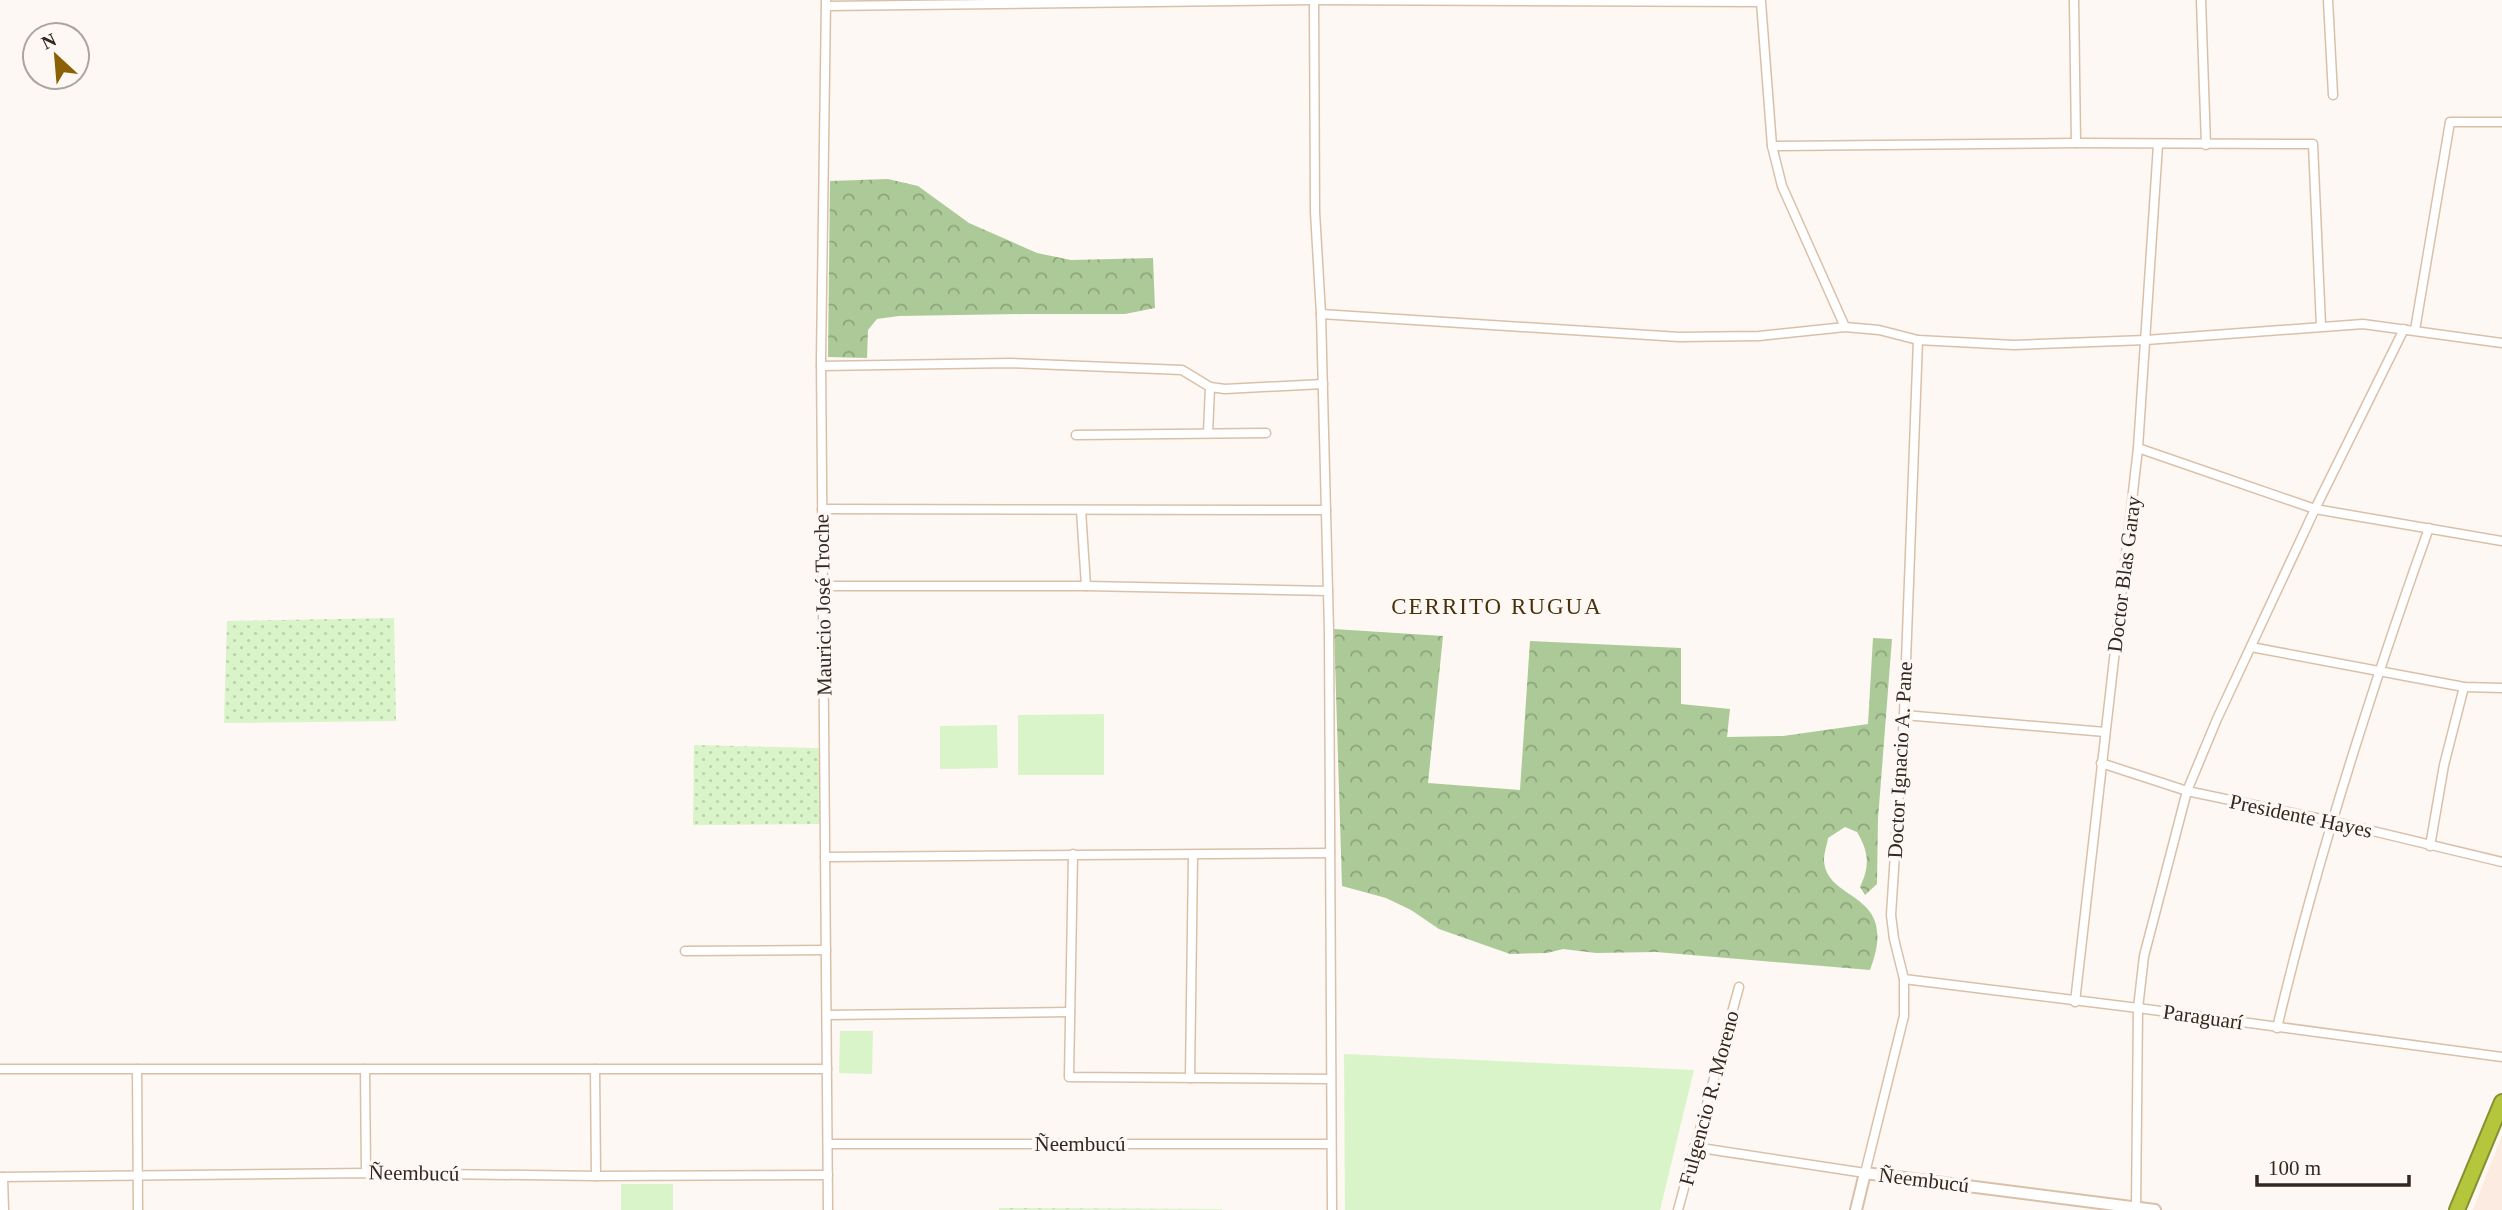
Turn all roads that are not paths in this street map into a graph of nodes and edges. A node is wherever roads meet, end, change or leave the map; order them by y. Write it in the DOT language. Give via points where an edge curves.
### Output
graph roads {
  1 [pos="1314,0"];
  2 [pos="1454,0"];
  3 [pos="2074,0"];
  4 [pos="2201,0"];
  5 [pos="2328,0"];
  6 [pos="1189,1"];
  7 [pos="1575,1"];
  8 [pos="1695,1"];
  9 [pos="1762,1"];
  10 [pos="941,2"];
  11 [pos="826,3"];
  12 [pos="2333,95"];
  13 [pos="2502,122"];
  14 [pos="2077,143"];
  15 [pos="2158,145"];
  16 [pos="2206,145"];
  17 [pos="1772,146"];
  18 [pos="1321,314"];
  19 [pos="2321,326"];
  20 [pos="1845,327"];
  21 [pos="2404,329"];
  22 [pos="2416,330"];
  23 [pos="1918,340"];
  24 [pos="2147,341"];
  25 [pos="2502,343"];
  26 [pos="821,366"];
  27 [pos="1323,384"];
  28 [pos="1210,387"];
  29 [pos="1208,433"];
  30 [pos="1266,433"];
  31 [pos="1076,435"];
  32 [pos="2138,448"];
  33 [pos="822,509"];
  34 [pos="2315,509"];
  35 [pos="1081,510"];
  36 [pos="1326,510"];
  37 [pos="2429,528"];
  38 [pos="2502,541"];
  39 [pos="823,586"];
  40 [pos="1086,586"];
  41 [pos="1328,592"];
  42 [pos="2251,648"];
  43 [pos="2378,672"];
  44 [pos="2464,687"];
  45 [pos="2502,688"];
  46 [pos="1904,715"];
  47 [pos="2105,732"];
  48 [pos="2101,763"];
  49 [pos="2187,791"];
  50 [pos="2331,821"];
  51 [pos="2430,846"];
  52 [pos="1330,853"];
  53 [pos="1073,854"];
  54 [pos="1193,855"];
  55 [pos="825,858"];
  56 [pos="2502,862"];
  57 [pos="826,950"];
  58 [pos="685,951"];
  59 [pos="1904,979"];
  60 [pos="1739,987"];
  61 [pos="2075,1002"];
  62 [pos="2138,1008"];
  63 [pos="1070,1012"];
  64 [pos="827,1015"];
  65 [pos="2277,1028"];
  66 [pos="2502,1058"];
  67 [pos="0,1069"];
  68 [pos="137,1069"];
  69 [pos="365,1069"];
  70 [pos="596,1069"];
  71 [pos="827,1069"];
  72 [pos="1190,1078"];
  73 [pos="1331,1079"];
  74 [pos="2502,1102"];
  75 [pos="828,1144"];
  76 [pos="1331,1144"];
  77 [pos="1694,1147"];
  78 [pos="366,1173"];
  79 [pos="1865,1173"];
  80 [pos="828,1175"];
  81 [pos="137,1176"];
  82 [pos="596,1176"];
  83 [pos="2,1177"];
  84 [pos="2136,1209"];
  85 [pos="4,1210"];
  86 [pos="138,1210"];
  87 [pos="828,1210"];
  88 [pos="1332,1210"];
  89 [pos="1678,1210"];
  90 [pos="1856,1210"];
  91 [pos="2155,1210"];
  92 [pos="2457,1210"];
  1 -- 2 [label="street"];
  1 -- 6 [label="street"];
  1 -- 18 [label="street" via="1315,212"];
  2 -- 7 [label="street"];
  3 -- 14 [label="street"];
  4 -- 16 [label="street"];
  5 -- 12 [label="street"];
  6 -- 10 [label="street"];
  7 -- 8 [label="street"];
  8 -- 9 [label="street"];
  9 -- 17 [label="street"];
  10 -- 11 [label="street"];
  11 -- 26 [label="street, Mauricio José Troche"];
  13 -- 22 [label="street" via="2450,122"];
  14 -- 15 [label="street"];
  14 -- 17 [label="street"];
  15 -- 16 [label="street"];
  15 -- 24 [label="street, Doctor Blas Garay"];
  16 -- 19 [label="street" via="2313,144"];
  17 -- 20 [label="street" via="1782,186"];
  18 -- 20 [label="street" via="1679,337 1759,336"];
  18 -- 27 [label="street"];
  19 -- 21 [label="street" via="2363,324"];
  19 -- 24 [label="street"];
  20 -- 23 [label="street"];
  21 -- 22 [label="street"];
  21 -- 34 [label="street"];
  22 -- 25 [label="street"];
  23 -- 24 [label="street" via="2014,345"];
  23 -- 46 [label="street, Doctor Ignacio A. Pane"];
  24 -- 32 [label="street, Doctor Blas Garay"];
  26 -- 28 [label="street" via="1011,363 1182,370"];
  26 -- 33 [label="street, Mauricio José Troche"];
  27 -- 28 [label="street"];
  27 -- 36 [label="street"];
  28 -- 29 [label="street"];
  29 -- 30 [label="street"];
  29 -- 31 [label="street"];
  32 -- 34 [label="street"];
  32 -- 47 [label="street, Doctor Blas Garay"];
  33 -- 35 [label="street"];
  33 -- 39 [label="street, Mauricio José Troche"];
  34 -- 37 [label="street"];
  34 -- 42 [label="street"];
  35 -- 36 [label="street"];
  35 -- 40 [label="street"];
  36 -- 41 [label="street"];
  37 -- 38 [label="street"];
  37 -- 43 [label="street"];
  39 -- 40 [label="street"];
  39 -- 55 [label="street, Mauricio José Troche"];
  40 -- 41 [label="street"];
  41 -- 52 [label="street"];
  42 -- 43 [label="street"];
  42 -- 49 [label="street"];
  43 -- 44 [label="street"];
  43 -- 50 [label="street"];
  44 -- 45 [label="street"];
  44 -- 51 [label="street"];
  46 -- 47 [label="street"];
  46 -- 59 [label="street, Doctor Ignacio A. Pane" via="1891,915"];
  47 -- 48 [label="street, Doctor Blas Garay"];
  48 -- 49 [label="street, Presidente Hayes"];
  48 -- 61 [label="street, Doctor Blas Garay"];
  49 -- 50 [label="street, Presidente Hayes"];
  49 -- 62 [label="street" via="2144,956"];
  50 -- 51 [label="street, Presidente Hayes"];
  50 -- 65 [label="street"];
  51 -- 56 [label="street, Presidente Hayes"];
  52 -- 54 [label="street"];
  52 -- 73 [label="street"];
  53 -- 54 [label="street"];
  53 -- 55 [label="street"];
  53 -- 63 [label="street"];
  54 -- 72 [label="street"];
  55 -- 57 [label="street, Mauricio José Troche"];
  57 -- 58 [label="street"];
  57 -- 64 [label="street, Mauricio José Troche"];
  59 -- 61 [label="street, Paraguarí"];
  59 -- 79 [label="street, Doctor Ignacio A. Pane" via="1904,1016"];
  60 -- 77 [label="street, Fulgencio R. Moreno"];
  61 -- 62 [label="street, Paraguarí"];
  62 -- 65 [label="street, Paraguarí"];
  62 -- 84 [label="street"];
  63 -- 64 [label="street"];
  63 -- 72 [label="street" via="1069,1077"];
  64 -- 71 [label="street, Mauricio José Troche"];
  65 -- 66 [label="street, Paraguarí"];
  67 -- 68 [label="street"];
  68 -- 69 [label="street"];
  68 -- 81 [label="street"];
  69 -- 70 [label="street"];
  69 -- 78 [label="street"];
  70 -- 71 [label="street"];
  70 -- 82 [label="street"];
  71 -- 75 [label="street, Mauricio José Troche"];
  72 -- 73 [label="street"];
  73 -- 76 [label="street"];
  74 -- 92 [label="highway"];
  75 -- 76 [label="street, Ñeembucú"];
  75 -- 80 [label="street, Mauricio José Troche"];
  76 -- 88 [label="street"];
  77 -- 79 [label="street, Ñeembucú"];
  77 -- 89 [label="street, Fulgencio R. Moreno"];
  78 -- 81 [label="street, Ñeembucú"];
  78 -- 82 [label="street, Ñeembucú"];
  79 -- 84 [label="street, Ñeembucú"];
  79 -- 90 [label="street"];
  80 -- 82 [label="street, Ñeembucú"];
  80 -- 87 [label="street, Mauricio José Troche"];
  81 -- 83 [label="street, Ñeembucú"];
  81 -- 86 [label="street"];
  83 -- 85 [label="street"];
  84 -- 91 [label="street, Ñeembucú"];
}
